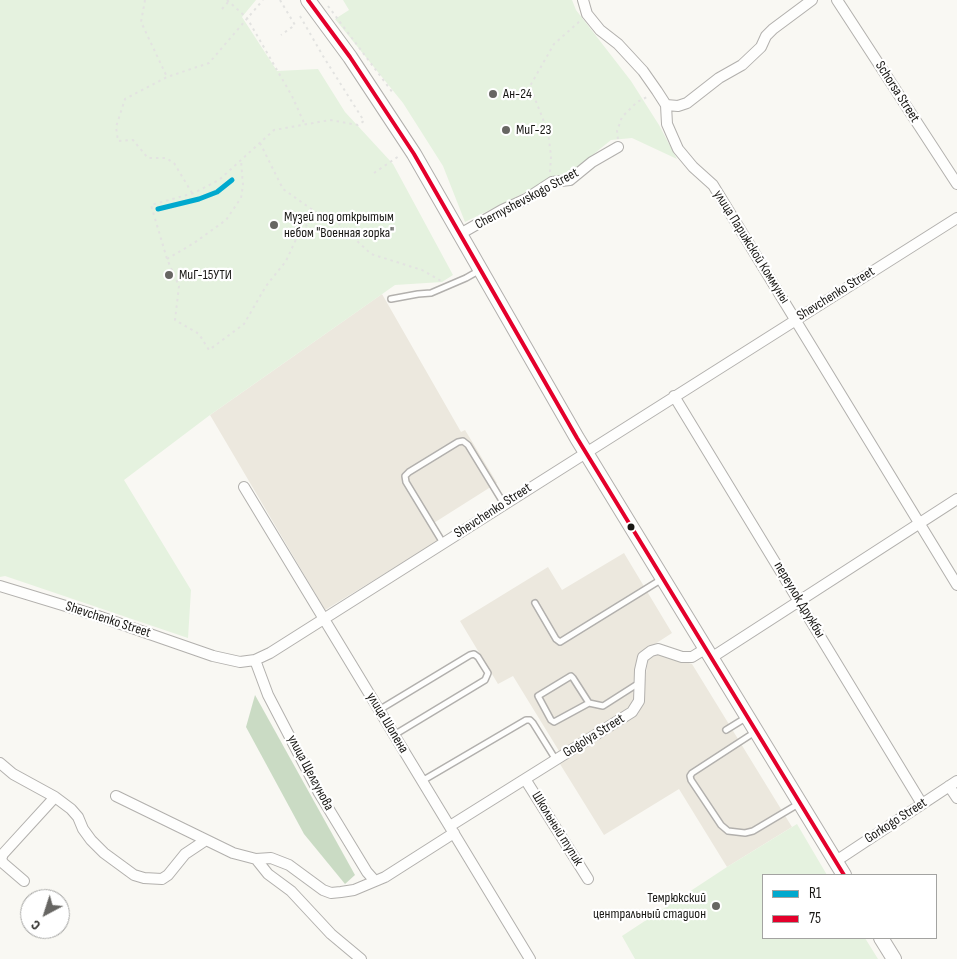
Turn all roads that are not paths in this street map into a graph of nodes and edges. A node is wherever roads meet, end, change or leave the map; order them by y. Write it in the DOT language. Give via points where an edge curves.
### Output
graph roads {
  1 [pos="308,0"];
  2 [pos="583,0"];
  3 [pos="812,0"];
  4 [pos="837,0"];
  5 [pos="666,105"];
  6 [pos="618,147"];
  7 [pos="957,184"];
  8 [pos="957,218"];
  9 [pos="460,234"];
  10 [pos="480,270"];
  11 [pos="391,299"];
  12 [pos="796,320"];
  13 [pos="674,396"];
  14 [pos="585,452"];
  15 [pos="244,487"];
  16 [pos="957,499"];
  17 [pos="504,504"];
  18 [pos="920,523"];
  19 [pos="443,543"];
  20 [pos="662,579"];
  21 [pos="957,585"];
  22 [pos="0,586"];
  23 [pos="800,601"];
  24 [pos="535,603"];
  25 [pos="323,619"];
  26 [pos="708,654"];
  27 [pos="256,660"];
  28 [pos="640,683"];
  29 [pos="589,703"];
  30 [pos="379,710"];
  31 [pos="747,717"];
  32 [pos="726,730"];
  33 [pos="756,731"];
  34 [pos="394,735"];
  35 [pos="556,760"];
  36 [pos="0,763"];
  37 [pos="526,779"];
  38 [pos="422,781"];
  39 [pos="953,783"];
  40 [pos="55,796"];
  41 [pos="116,796"];
  42 [pos="957,798"];
  43 [pos="800,803"];
  44 [pos="922,804"];
  45 [pos="452,830"];
  46 [pos="206,840"];
  47 [pos="256,859"];
  48 [pos="836,861"];
  49 [pos="843,874"];
  50 [pos="588,879"];
  51 [pos="24,881"];
  52 [pos="375,881"];
  53 [pos="882,939"];
  54 [pos="361,959"];
  55 [pos="530,959"];
  56 [pos="894,959"];
  1 -- 9 [label="main road" via="381,102"];
  2 -- 5 [label="street, улица Парижской Коммуны" via="587,14 643,71"];
  3 -- 5 [label="street" via="773,29 761,47 742,65 687,103"];
  4 -- 7 [label="street, Schorsa Street"];
  5 -- 12 [label="street, улица Парижской Коммуны" via="667,124 678,149 713,185"];
  6 -- 9 [label="street, Chernyshevskogo Street" via="570,180 552,182 526,200"];
  8 -- 12 [label="street, Shevchenko Street"];
  9 -- 10 [label="main road"];
  10 -- 11 [label="lane" via="432,293"];
  10 -- 14 [label="main road"];
  12 -- 13 [label="street, Shevchenko Street"];
  12 -- 18 [label="street, улица Парижской Коммуны"];
  13 -- 14 [label="street, Shevchenko Street"];
  13 -- 23 [label="street, переулок Дружбы"];
  14 -- 17 [label="street, Shevchenko Street"];
  14 -- 20 [label="main road"];
  15 -- 25 [label="street, улица Шопена"];
  16 -- 18 [label="street, Gogolya Street"];
  17 -- 19 [label="street, Shevchenko Street"];
  17 -- 19 [label="lane" via="463,441 409,472 405,476 406,482"];
  18 -- 21 [label="street, улица Парижской Коммуны"];
  18 -- 23 [label="street, Gogolya Street"];
  19 -- 25 [label="street, Shevchenko Street"];
  20 -- 24 [label="lane" via="560,642"];
  20 -- 26 [label="main road"];
  22 -- 27 [label="street, Shevchenko Street" via="213,656 240,662"];
  23 -- 26 [label="street, Gogolya Street"];
  23 -- 44 [label="street, переулок Дружбы"];
  25 -- 27 [label="street, Shevchenko Street"];
  25 -- 30 [label="street, улица Шопена"];
  26 -- 28 [label="street, Gogolya Street" via="682,657 658,649 651,651 643,657"];
  26 -- 31 [label="main road"];
  27 -- 52 [label="street, улица Щелгунова" via="268,695 319,793"];
  28 -- 29 [label="lane" via="606,705"];
  28 -- 35 [label="street, Gogolya Street" via="639,701 632,712"];
  29 -- 29 [label="lane" via="571,676 538,696 554,722"];
  30 -- 34 [label="street, улица Шопена"];
  30 -- 34 [label="lane" via="470,655 478,657 488,673 485,680"];
  31 -- 32 [label="lane"];
  31 -- 33 [label="main road"];
  33 -- 43 [label="main road"];
  33 -- 43 [label="lane" via="692,773 691,780 720,825 728,830 754,831"];
  34 -- 38 [label="street, улица Шопена"];
  35 -- 37 [label="street, Gogolya Street"];
  35 -- 38 [label="lane" via="533,723 526,720"];
  36 -- 40 [label="street" via="26,783"];
  37 -- 45 [label="street, Gogolya Street"];
  37 -- 50 [label="street, Школьный тупик"];
  38 -- 45 [label="street, улица Шопена"];
  39 -- 42 [label="street"];
  39 -- 44 [label="street, Gorkogo Street"];
  40 -- 46 [label="street" via="71,809 90,840 104,853 134,875 144,878 162,879 185,854"];
  40 -- 51 [label="street" via="3,854 4,863"];
  41 -- 46 [label="street"];
  43 -- 48 [label="main road"];
  44 -- 48 [label="street, Gorkogo Street"];
  45 -- 52 [label="street, Gogolya Street"];
  45 -- 55 [label="street, улица Шопена"];
  46 -- 47 [label="street" via="233,853"];
  47 -- 52 [label="street, Gogolya Street" via="271,858 288,865 331,893 354,890"];
  47 -- 54 [label="street" via="268,874 291,891 331,934"];
  48 -- 49 [label="main road"];
  53 -- 56 [label="main road"];
}
